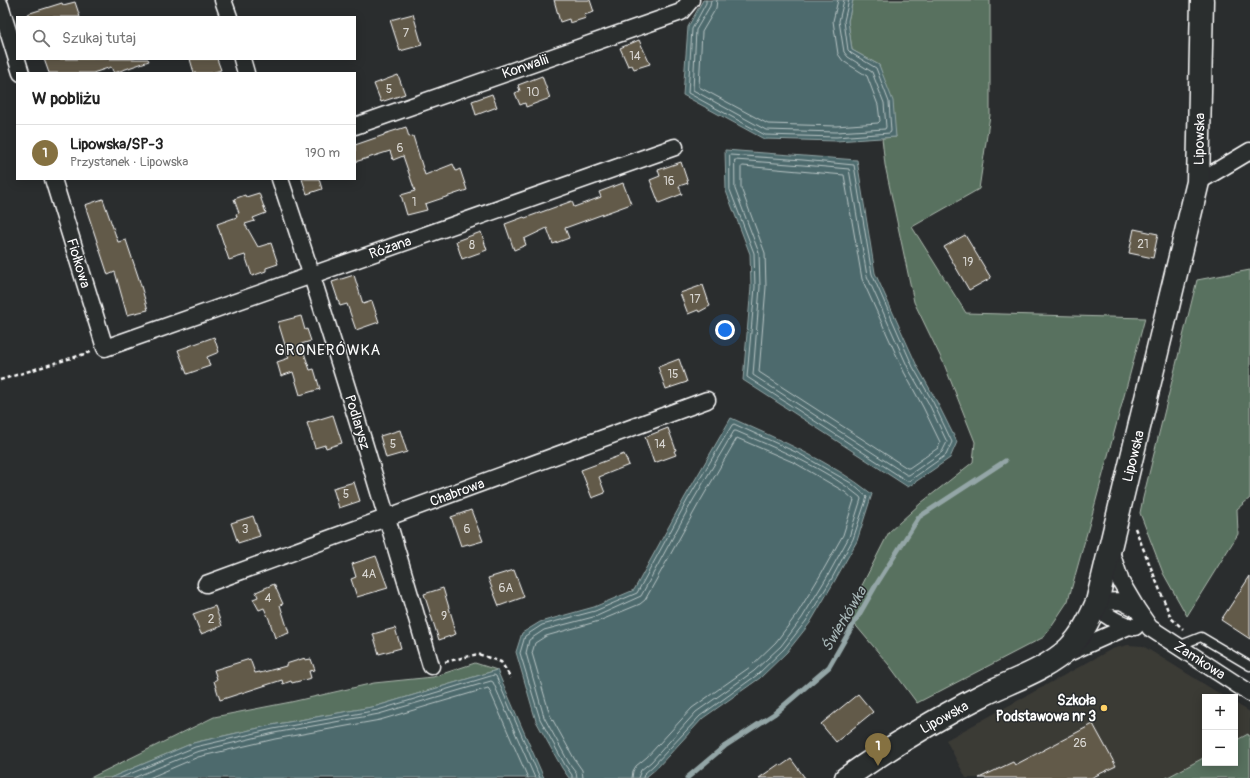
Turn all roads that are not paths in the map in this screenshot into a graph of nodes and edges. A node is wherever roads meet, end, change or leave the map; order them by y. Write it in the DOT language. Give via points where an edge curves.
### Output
graph roads {
  1 [pos="8,0"];
  2 [pos="223,0"];
  3 [pos="691,0"];
  4 [pos="1202,0"];
  5 [pos="0,4"];
  6 [pos="229,16"];
  7 [pos="16,57"];
  8 [pos="17,60"];
  9 [pos="242,60"];
  10 [pos="21,72"];
  11 [pos="246,72"];
  12 [pos="356,126"];
  13 [pos="675,147"];
  14 [pos="1250,151"];
  15 [pos="53,180"];
  16 [pos="280,180"];
  17 [pos="1198,182"];
  18 [pos="312,274"];
  19 [pos="105,348"];
  20 [pos="707,400"];
  21 [pos="387,517"];
  22 [pos="1110,549"];
  23 [pos="206,584"];
  24 [pos="1096,605"];
  25 [pos="1136,609"];
  26 [pos="1129,626"];
  27 [pos="1150,628"];
  28 [pos="1178,646"];
  29 [pos="1052,661"];
  30 [pos="431,666"];
  31 [pos="1250,666"];
  32 [pos="1250,693"];
  33 [pos="846,778"];
  1 -- 5 [label="street"];
  2 -- 6 [label="street"];
  3 -- 12 [label="street, Konwalii" via="681,12"];
  4 -- 17 [label="street, Lipowska"];
  5 -- 7 [label="street"];
  8 -- 10 [label="street"];
  9 -- 11 [label="street"];
  13 -- 18 [label="street, Różana"];
  14 -- 17 [label="street"];
  15 -- 19 [label="street, Fiołkowa"];
  16 -- 18 [label="street, Podlarysz"];
  17 -- 22 [label="street, Lipowska"];
  18 -- 19 [label="street, Różana"];
  18 -- 21 [label="street, Podlarysz"];
  20 -- 21 [label="street, Chabrowa"];
  21 -- 23 [label="street, Chabrowa"];
  21 -- 30 [label="street, Podlarysz"];
  22 -- 24 [label="street, Lipowska"];
  22 -- 25 [label="street, Zamkowa" via="1121,582"];
  24 -- 25 [label="street, Zamkowa" via="1121,601"];
  24 -- 26 [label="street, Zamkowa" via="1105,614"];
  24 -- 29 [label="street, Lipowska" via="1080,636"];
  25 -- 27 [label="street, Zamkowa"];
  26 -- 27 [label="street, Zamkowa"];
  26 -- 29 [label="street, Zamkowa"];
  27 -- 28 [label="street, Zamkowa"];
  28 -- 31 [label="lane" via="1201,637"];
  28 -- 32 [label="street, Zamkowa"];
  29 -- 33 [label="street, Lipowska" via="928,726"];
}
